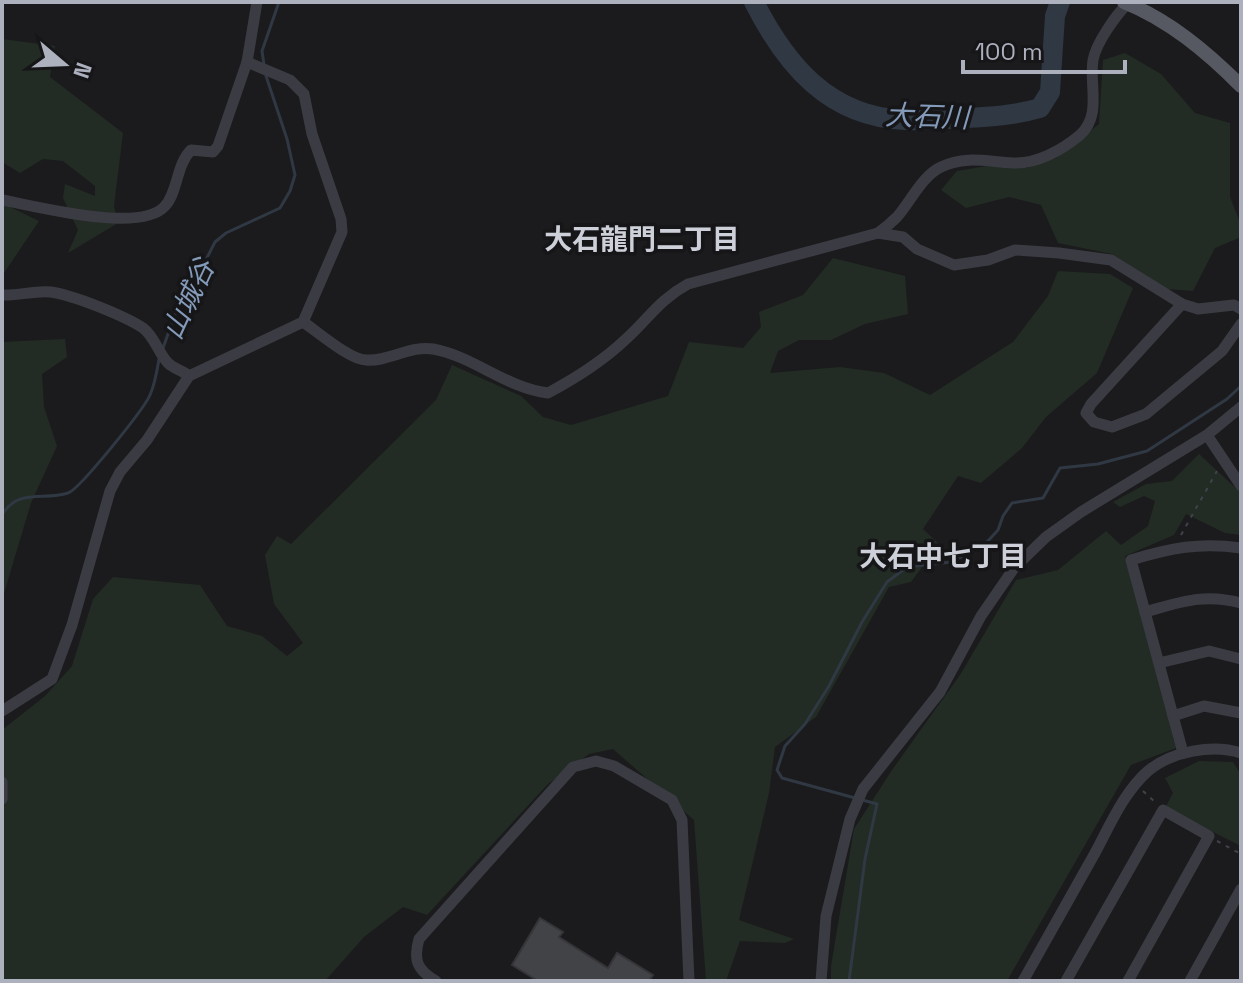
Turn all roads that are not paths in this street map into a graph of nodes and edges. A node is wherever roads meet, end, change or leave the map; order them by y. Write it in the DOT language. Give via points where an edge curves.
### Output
graph roads {
  1 [pos="257,2"];
  2 [pos="1126,2"];
  3 [pos="247,62"];
  4 [pos="1241,86"];
  5 [pos="2,200"];
  6 [pos="878,233"];
  7 [pos="2,295"];
  8 [pos="1182,304"];
  9 [pos="1241,309"];
  10 [pos="303,322"];
  11 [pos="1241,324"];
  12 [pos="189,376"];
  13 [pos="1241,407"];
  14 [pos="1207,435"];
  15 [pos="1241,486"];
  16 [pos="1241,548"];
  17 [pos="1241,603"];
  18 [pos="1145,612"];
  19 [pos="1241,659"];
  20 [pos="1159,663"];
  21 [pos="2,711"];
  22 [pos="1241,713"];
  23 [pos="1173,716"];
  24 [pos="1183,753"];
  25 [pos="1241,753"];
  26 [pos="2,782"];
  27 [pos="2,799"];
  28 [pos="1241,889"];
  29 [pos="1026,980"];
  30 [pos="436,981"];
  31 [pos="689,981"];
  32 [pos="821,981"];
  33 [pos="1066,981"];
  34 [pos="1128,981"];
  35 [pos="1190,981"];
  1 -- 3 [label="street"];
  2 -- 4 [label="main road" via="1213,57"];
  2 -- 6 [label="street" via="1093,57 1091,123 1079,136 1034,161 980,158 938,167"];
  3 -- 5 [label="street" via="218,146 213,152 191,150 185,156 166,205 154,213 105,219"];
  3 -- 10 [label="street" via="290,80 304,94 341,219 342,232"];
  6 -- 8 [label="street" via="903,237 954,265 1015,250 1111,260"];
  6 -- 10 [label="street" via="688,284 666,296 612,352 548,393 512,384 429,348 365,361"];
  7 -- 12 [label="street" via="48,291 124,319 143,328 170,365"];
  8 -- 9 [label="street"];
  8 -- 11 [label="street" via="1091,404 1086,413 1094,422 1112,427 1146,414 1222,351"];
  10 -- 12 [label="street"];
  12 -- 21 [label="street" via="110,491 52,679"];
  13 -- 14 [label="street"];
  14 -- 15 [label="street"];
  14 -- 32 [label="street" via="1081,512 1014,568 940,692 863,789 826,916"];
  16 -- 18 [label="street" via="1174,547 1131,560"];
  17 -- 18 [label="street" via="1199,597"];
  18 -- 20 [label="street"];
  19 -- 20 [label="street" via="1209,651"];
  20 -- 23 [label="street"];
  22 -- 23 [label="street" via="1204,706"];
  23 -- 24 [label="street"];
  24 -- 25 [label="street"];
  24 -- 29 [label="street" via="1149,770 1124,800"];
  26 -- 27 [label="street"];
  28 -- 35 [label="street"];
  30 -- 31 [label="street" via="423,973 414,953 419,939 573,767 596,761 672,800 682,820"];
  33 -- 34 [label="street" via="1163,810 1209,836"];
}
